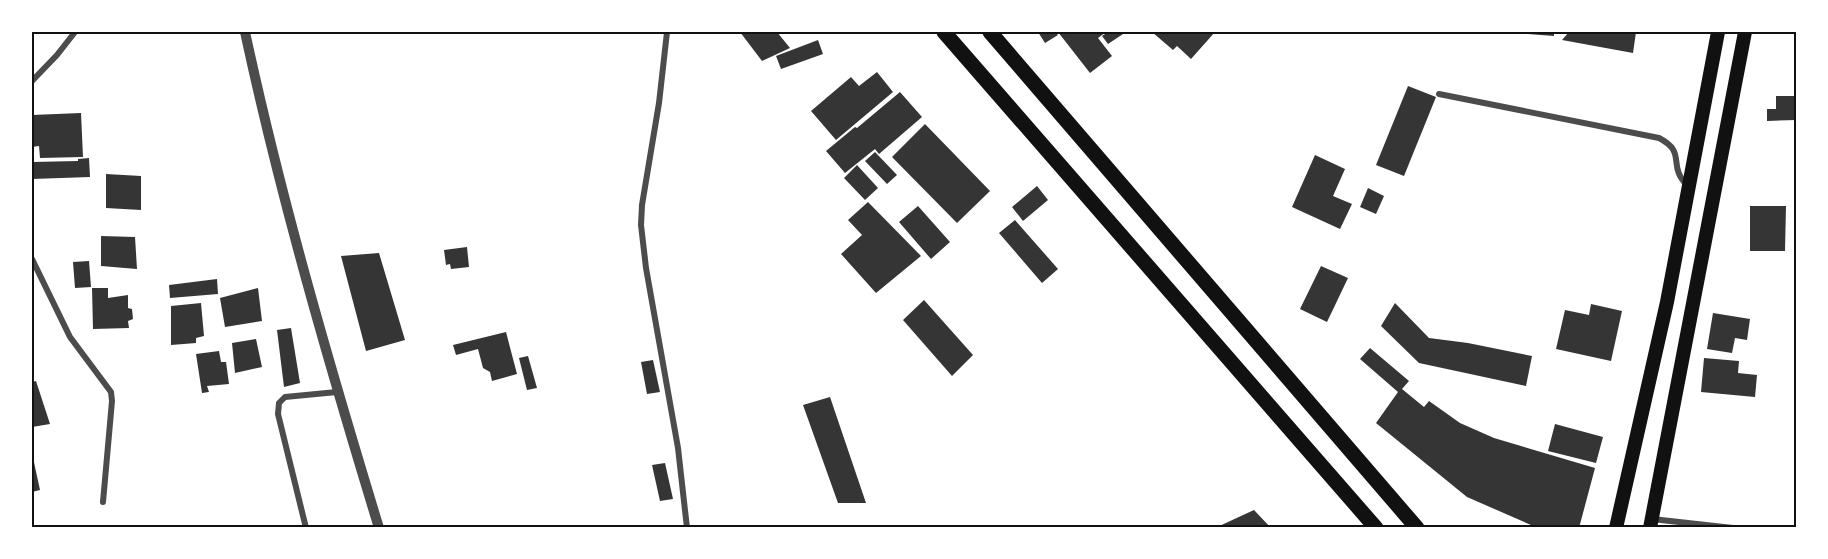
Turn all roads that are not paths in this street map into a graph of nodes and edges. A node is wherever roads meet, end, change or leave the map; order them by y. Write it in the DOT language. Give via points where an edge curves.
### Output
graph roads {
  1 [pos="75,32"];
  2 [pos="244,32"];
  3 [pos="668,32"];
  4 [pos="944,32"];
  5 [pos="990,32"];
  6 [pos="1718,32"];
  7 [pos="1745,32"];
  8 [pos="32,81"];
  9 [pos="1439,94"];
  10 [pos="1689,186"];
  11 [pos="32,260"];
  12 [pos="337,392"];
  13 [pos="103,502"];
  14 [pos="1651,523"];
  15 [pos="306,528"];
  16 [pos="379,528"];
  17 [pos="687,528"];
  18 [pos="1376,528"];
  19 [pos="1417,528"];
  20 [pos="1616,528"];
  21 [pos="1733,528"];
  1 -- 8 [label="street"];
  2 -- 12 [label="street" via="267,136"];
  3 -- 17 [label="street" via="641,225 678,448"];
  4 -- 18 [label="highway"];
  5 -- 19 [label="highway"];
  6 -- 10 [label="main road"];
  7 -- 14 [label="main road"];
  9 -- 10 [label="street" via="1659,138 1676,153 1679,177"];
  10 -- 20 [label="main road"];
  11 -- 13 [label="street" via="69,337 111,392"];
  12 -- 15 [label="street" via="285,397 279,403 278,414"];
  12 -- 16 [label="street"];
  14 -- 21 [label="street"];
}
